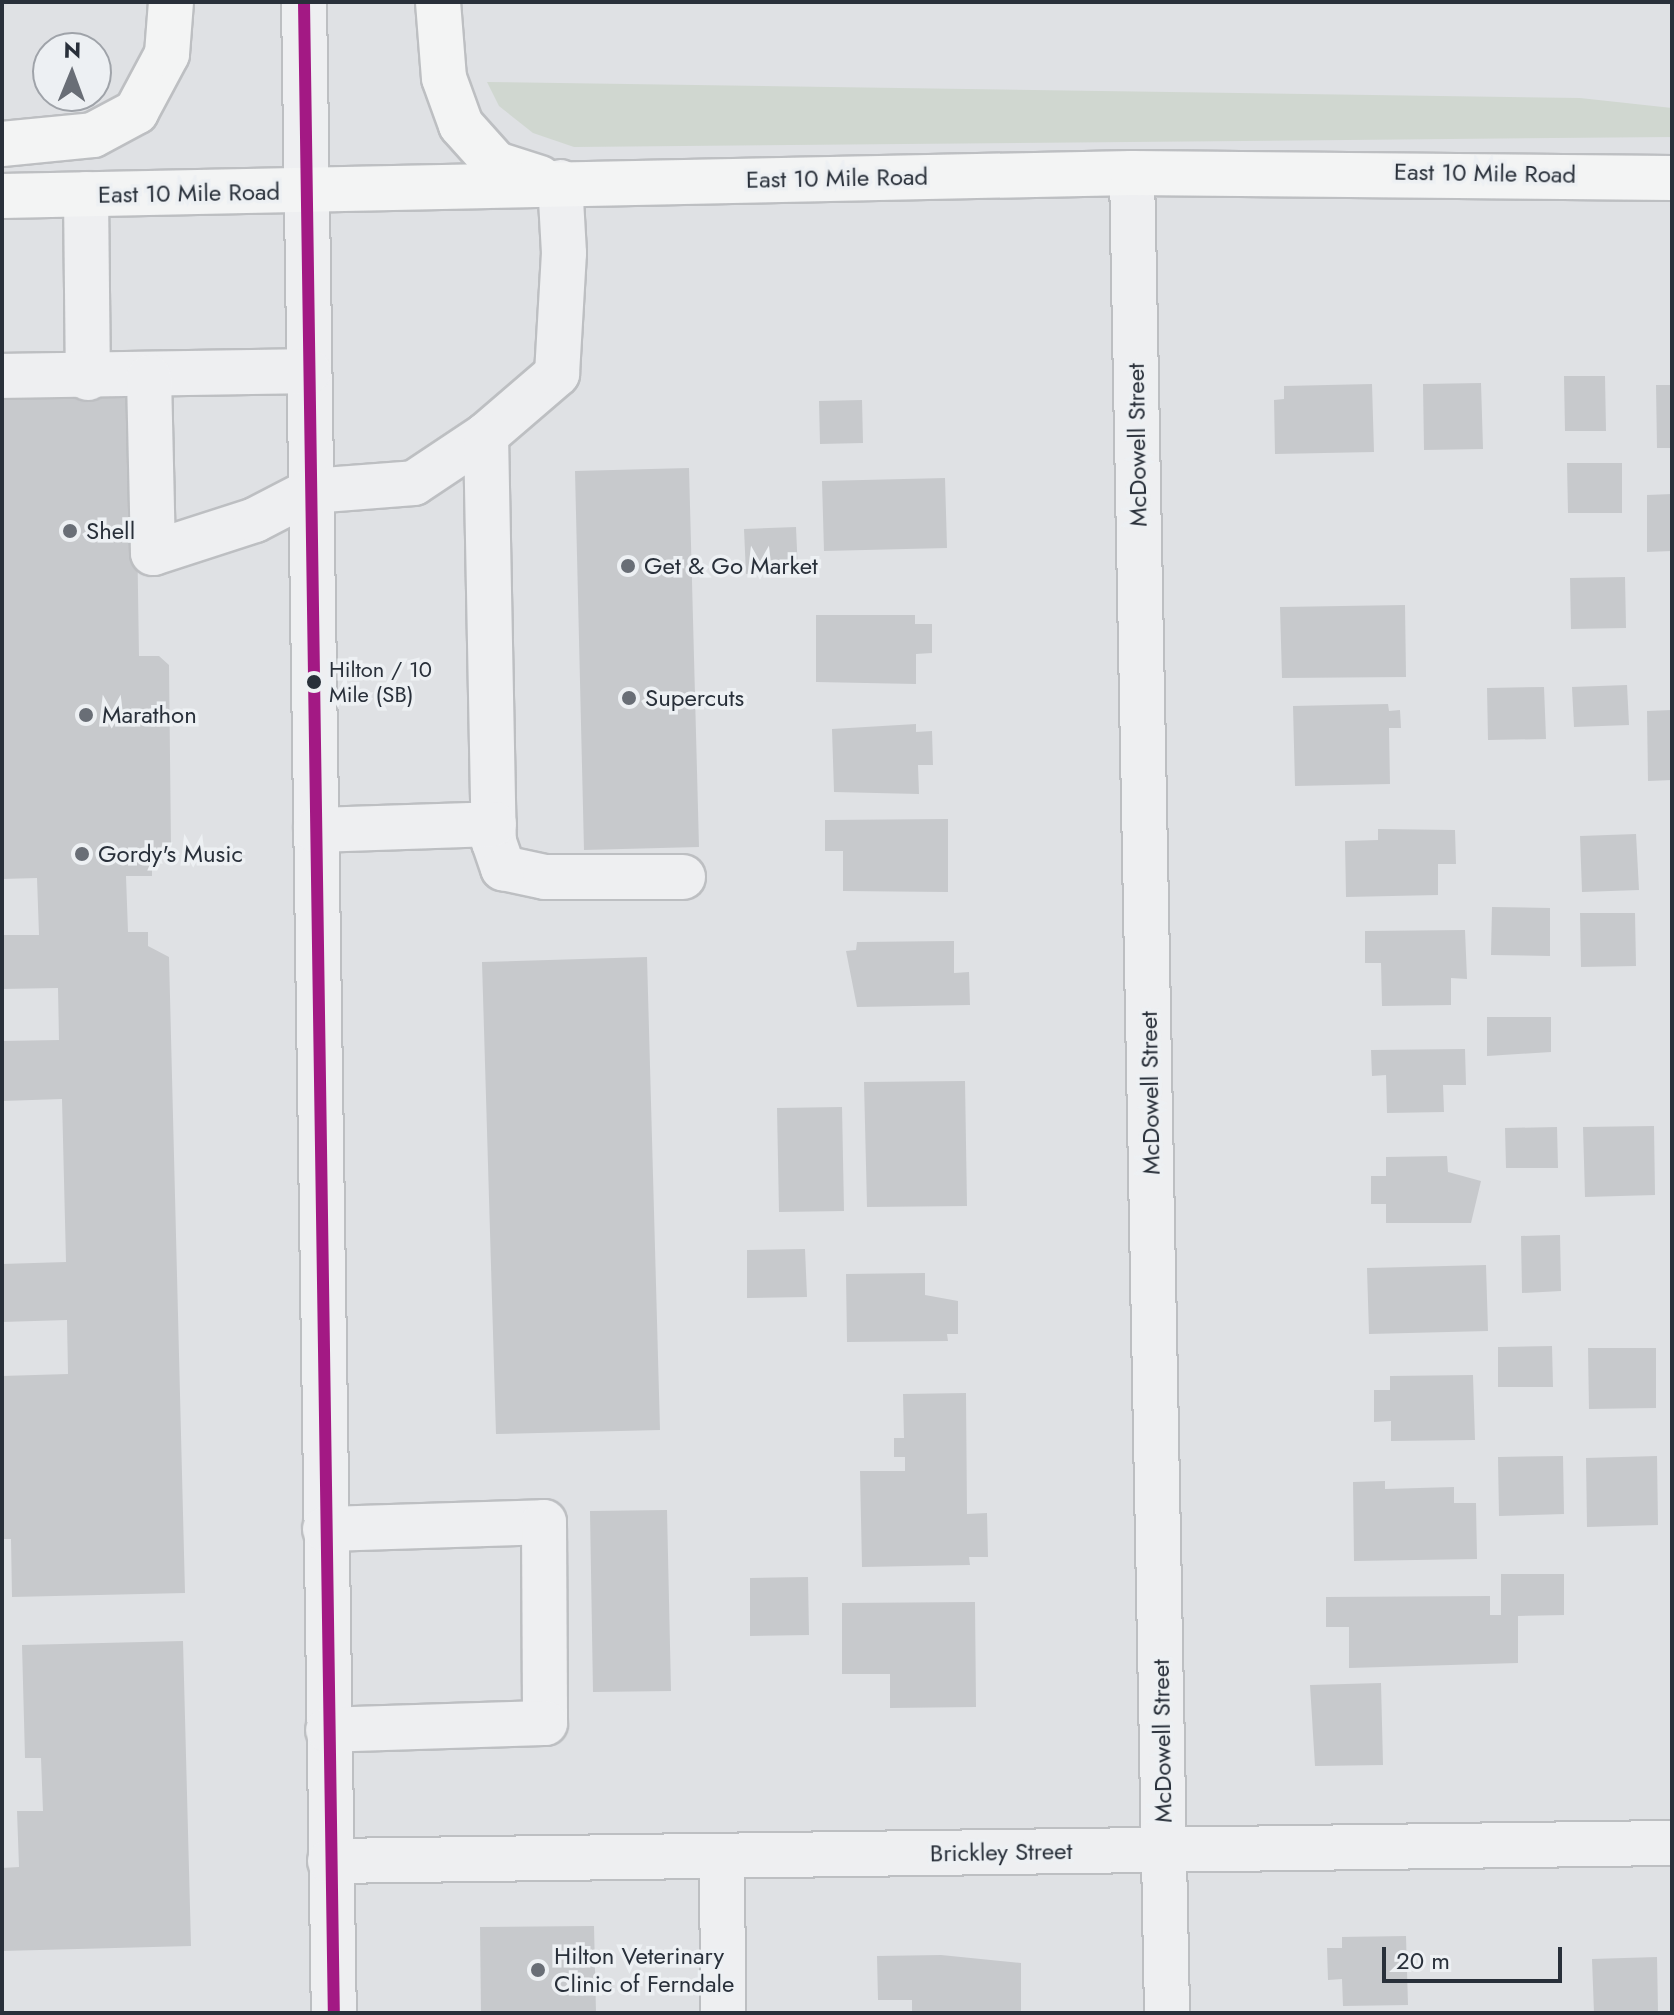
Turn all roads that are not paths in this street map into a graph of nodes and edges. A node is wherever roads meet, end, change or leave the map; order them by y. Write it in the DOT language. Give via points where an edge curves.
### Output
graph roads {
  1 [pos="171,2"];
  2 [pos="304,2"];
  3 [pos="438,2"];
  4 [pos="2,144"];
  5 [pos="1132,173"];
  6 [pos="1672,178"];
  7 [pos="560,182"];
  8 [pos="306,191"];
  9 [pos="86,194"];
  10 [pos="2,196"];
  11 [pos="309,371"];
  12 [pos="2,376"];
  13 [pos="149,377"];
  14 [pos="88,378"];
  15 [pos="486,435"];
  16 [pos="311,491"];
  17 [pos="494,824"];
  18 [pos="316,830"];
  19 [pos="683,877"];
  20 [pos="325,1529"];
  21 [pos="328,1730"];
  22 [pos="1672,1843"];
  23 [pos="1164,1849"];
  24 [pos="722,1856"];
  25 [pos="330,1861"];
  26 [pos="334,2013"];
  27 [pos="723,2013"];
  28 [pos="1167,2013"];
  1 -- 4 [label="main road" via="159,78 136,112 116,125"];
  2 -- 8 [label="street"];
  3 -- 7 [label="main road" via="444,78 461,125 496,164"];
  5 -- 6 [label="main road, East 10 Mile Road"];
  5 -- 7 [label="main road, East 10 Mile Road"];
  5 -- 23 [label="street, McDowell Street"];
  7 -- 8 [label="main road, East 10 Mile Road"];
  7 -- 15 [label="street" via="557,374"];
  8 -- 9 [label="main road, East 10 Mile Road"];
  8 -- 11 [label="street"];
  9 -- 10 [label="main road, East 10 Mile Road"];
  9 -- 14 [label="street"];
  11 -- 13 [label="street"];
  11 -- 16 [label="street"];
  12 -- 14 [label="street"];
  13 -- 14 [label="street"];
  13 -- 16 [label="street" via="153,553 255,520"];
  15 -- 16 [label="street" via="414,483"];
  15 -- 17 [label="street"];
  16 -- 18 [label="street"];
  17 -- 18 [label="street"];
  17 -- 19 [label="street" via="503,868 545,877"];
  18 -- 20 [label="street"];
  20 -- 21 [label="street"];
  20 -- 21 [label="street" via="544,1522 545,1723"];
  21 -- 25 [label="street"];
  22 -- 23 [label="street, Brickley Street"];
  23 -- 24 [label="street, Brickley Street"];
  23 -- 28 [label="street, McDowell Street"];
  24 -- 25 [label="street, Brickley Street"];
  24 -- 27 [label="street"];
  25 -- 26 [label="street"];
}
